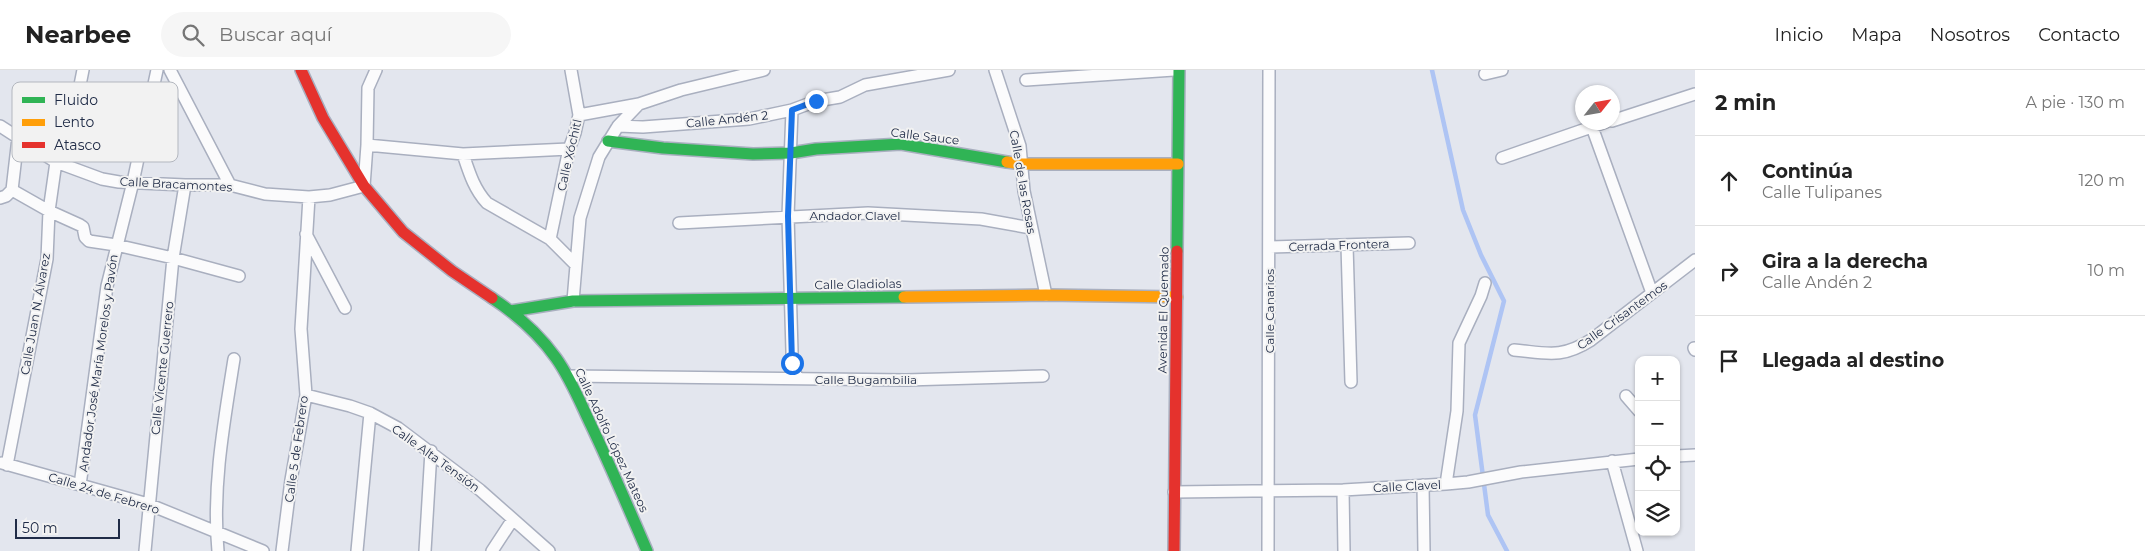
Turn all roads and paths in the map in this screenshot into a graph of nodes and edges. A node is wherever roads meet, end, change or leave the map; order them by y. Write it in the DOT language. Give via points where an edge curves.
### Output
graph roads {
  1 [pos="170,70"];
  2 [pos="301,70"];
  3 [pos="376,70"];
  4 [pos="571,70"];
  5 [pos="764,70"];
  6 [pos="949,70"];
  7 [pos="995,70"];
  8 [pos="1174,70"];
  9 [pos="1179,70"];
  10 [pos="1269,70"];
  11 [pos="1502,70"];
  12 [pos="1485,74"];
  13 [pos="1026,80"];
  14 [pos="176,82"];
  15 [pos="178,85"];
  16 [pos="1695,94"];
  17 [pos="638,104"];
  18 [pos="792,110"];
  19 [pos="579,116"];
  20 [pos="1620,117"];
  21 [pos="0,126"];
  22 [pos="618,126"];
  23 [pos="1583,130"];
  24 [pos="1593,130"];
  25 [pos="12,134"];
  26 [pos="608,140"];
  27 [pos="367,144"];
  28 [pos="569,149"];
  29 [pos="791,153"];
  30 [pos="463,154"];
  31 [pos="1502,158"];
  32 [pos="15,162"];
  33 [pos="56,162"];
  34 [pos="137,162"];
  35 [pos="1022,164"];
  36 [pos="1178,164"];
  37 [pos="133,182"];
  38 [pos="230,184"];
  39 [pos="185,186"];
  40 [pos="364,186"];
  41 [pos="12,190"];
  42 [pos="309,197"];
  43 [pos="0,198"];
  44 [pos="49,211"];
  45 [pos="788,216"];
  46 [pos="679,223"];
  47 [pos="1031,228"];
  48 [pos="306,234"];
  49 [pos="550,239"];
  50 [pos="1409,243"];
  51 [pos="116,245"];
  52 [pos="1347,245"];
  53 [pos="1269,247"];
  54 [pos="173,258"];
  55 [pos="1695,260"];
  56 [pos="576,266"];
  57 [pos="239,276"];
  58 [pos="1485,283"];
  59 [pos="1652,293"];
  60 [pos="1046,295"];
  61 [pos="1177,298"];
  62 [pos="790,299"];
  63 [pos="573,301"];
  64 [pos="346,308"];
  65 [pos="511,311"];
  66 [pos="1514,350"];
  67 [pos="234,359"];
  68 [pos="568,376"];
  69 [pos="1044,376"];
  70 [pos="797,378"];
  71 [pos="1351,382"];
  72 [pos="306,395"];
  73 [pos="1626,396"];
  74 [pos="1635,407"];
  75 [pos="370,413"];
  76 [pos="431,451"];
  77 [pos="1695,455"];
  78 [pos="1680,456"];
  79 [pos="1635,459"];
  80 [pos="1612,461"];
  81 [pos="3,464"];
  82 [pos="1446,484"];
  83 [pos="80,485"];
  84 [pos="1423,485"];
  85 [pos="1343,490"];
  86 [pos="1174,492"];
  87 [pos="1268,492"];
  88 [pos="148,504"];
  89 [pos="513,519"];
  90 [pos="216,532"];
  91 [pos="145,551"];
  92 [pos="218,551"];
  93 [pos="263,551"];
  94 [pos="282,551"];
  95 [pos="357,551"];
  96 [pos="424,551"];
  97 [pos="492,551"];
  98 [pos="549,551"];
  99 [pos="647,551"];
  100 [pos="1174,551"];
  101 [pos="1268,551"];
  102 [pos="1344,551"];
  103 [pos="1424,551"];
  104 [pos="1636,551"];
  1 -- 14 [label="street"];
  2 -- 40 [label="street, Calle Adolfo López Mateos" via="322,118"];
  3 -- 27 [label="street" via="368,88"];
  4 -- 19 [label="street, Calle Xóchitl"];
  5 -- 17 [label="street"];
  6 -- 18 [label="street, Calle Andén 2" via="865,86 840,97"];
  7 -- 35 [label="street, Calle de las Rosas" via="1020,146"];
  8 -- 13 [label="street"];
  9 -- 36 [label="street, Avenida El Quemado"];
  10 -- 53 [label="street, Calle Canarios"];
  11 -- 12 [label="street"];
  15 -- 38 [label="street"];
  16 -- 20 [label="street"];
  17 -- 19 [label="street"];
  17 -- 22 [label="street"];
  18 -- 22 [label="street, Calle Andén 2" via="735,120"];
  18 -- 29 [label="street"];
  19 -- 28 [label="street, Calle Xóchitl"];
  21 -- 25 [label="street, Calle Bracamontes"];
  22 -- 26 [label="street"];
  23 -- 31 [label="street"];
  24 -- 59 [label="street"];
  26 -- 29 [label="street, Calle Sauce" via="663,148"];
  26 -- 56 [label="street" via="599,157 580,218"];
  27 -- 30 [label="street"];
  27 -- 40 [label="street"];
  28 -- 30 [label="street"];
  28 -- 49 [label="street, Calle Xóchitl"];
  29 -- 35 [label="street, Calle Sauce" via="901,144"];
  29 -- 45 [label="street"];
  30 -- 49 [label="street" via="472,181 487,203"];
  32 -- 41 [label="street"];
  33 -- 37 [label="street, Calle Bracamontes" via="102,179"];
  33 -- 44 [label="street, Calle Juan N. Álvarez"];
  34 -- 37 [label="street, Andador José María Morelos y Pavón"];
  35 -- 36 [label="street, Calle Sauce"];
  35 -- 47 [label="street, Calle de las Rosas"];
  36 -- 61 [label="street, Avenida El Quemado"];
  37 -- 39 [label="street, Calle Bracamontes"];
  37 -- 51 [label="street, Andador José María Morelos y Pavón"];
  38 -- 39 [label="street, Calle Bracamontes"];
  38 -- 42 [label="street, Calle Bracamontes" via="264,194"];
  39 -- 54 [label="street, Calle Vicente Guerrero"];
  40 -- 42 [label="street, Calle Bracamontes"];
  40 -- 65 [label="street, Calle Adolfo López Mateos" via="403,232 452,272"];
  41 -- 43 [label="street"];
  41 -- 44 [label="street"];
  42 -- 48 [label="street, Calle 5 de Febrero"];
  44 -- 51 [label="street" via="83,227 84,237 89,242"];
  44 -- 81 [label="street, Calle Juan N. Álvarez" via="47,259"];
  45 -- 46 [label="street, Andador Clavel"];
  45 -- 47 [label="street, Andador Clavel" via="868,212 981,219"];
  45 -- 62 [label="street"];
  47 -- 60 [label="street, Calle de las Rosas"];
  48 -- 64 [label="street"];
  48 -- 72 [label="street, Calle 5 de Febrero" via="301,329"];
  49 -- 56 [label="street"];
  50 -- 52 [label="street, Cerrada Frontera"];
  51 -- 54 [label="street"];
  51 -- 83 [label="street, Andador José María Morelos y Pavón" via="107,286"];
  52 -- 53 [label="street, Cerrada Frontera"];
  52 -- 71 [label="street"];
  53 -- 87 [label="street, Calle Canarios"];
  54 -- 57 [label="street"];
  54 -- 88 [label="street, Calle Vicente Guerrero"];
  55 -- 59 [label="street, Calle Crisantemos"];
  56 -- 63 [label="street"];
  58 -- 82 [label="street" via="1459,343 1457,411"];
  59 -- 66 [label="street, Calle Crisantemos" via="1576,350 1560,354"];
  60 -- 61 [label="street, Calle Gladiolas"];
  60 -- 62 [label="street, Calle Gladiolas"];
  61 -- 86 [label="street, Avenida El Quemado"];
  62 -- 63 [label="street, Calle Gladiolas"];
  62 -- 70 [label="street" via="792,363"];
  63 -- 65 [label="street, Calle Gladiolas"];
  65 -- 68 [label="street, Calle Adolfo López Mateos" via="555,356"];
  67 -- 90 [label="street" via="223,429"];
  68 -- 70 [label="street, Calle Bugambilia"];
  68 -- 99 [label="street, Calle Adolfo López Mateos"];
  69 -- 70 [label="street, Calle Bugambilia" via="906,380"];
  72 -- 75 [label="street, Calle Alta Tensión"];
  72 -- 94 [label="street, Calle 5 de Febrero"];
  73 -- 74 [label="street"];
  75 -- 76 [label="street, Calle Alta Tensión"];
  75 -- 95 [label="street"];
  76 -- 89 [label="street, Calle Alta Tensión"];
  76 -- 96 [label="street"];
  77 -- 78 [label="street"];
  79 -- 80 [label="street, Calle Clavel"];
  80 -- 82 [label="street, Calle Clavel"];
  80 -- 104 [label="street"];
  81 -- 83 [label="street, Calle 24 de Febrero"];
  82 -- 84 [label="street, Calle Clavel"];
  83 -- 88 [label="street, Calle 24 de Febrero"];
  84 -- 85 [label="street, Calle Clavel"];
  84 -- 103 [label="street"];
  85 -- 87 [label="street, Calle Clavel"];
  85 -- 102 [label="street"];
  86 -- 87 [label="street, Calle Clavel"];
  86 -- 100 [label="street, Avenida El Quemado"];
  87 -- 101 [label="street, Calle Canarios"];
  88 -- 90 [label="street, Calle 24 de Febrero"];
  88 -- 91 [label="street, Calle Vicente Guerrero"];
  89 -- 97 [label="street"];
  89 -- 98 [label="street, Calle Alta Tensión"];
  90 -- 92 [label="street"];
  90 -- 93 [label="street, Calle 24 de Febrero"];
}
